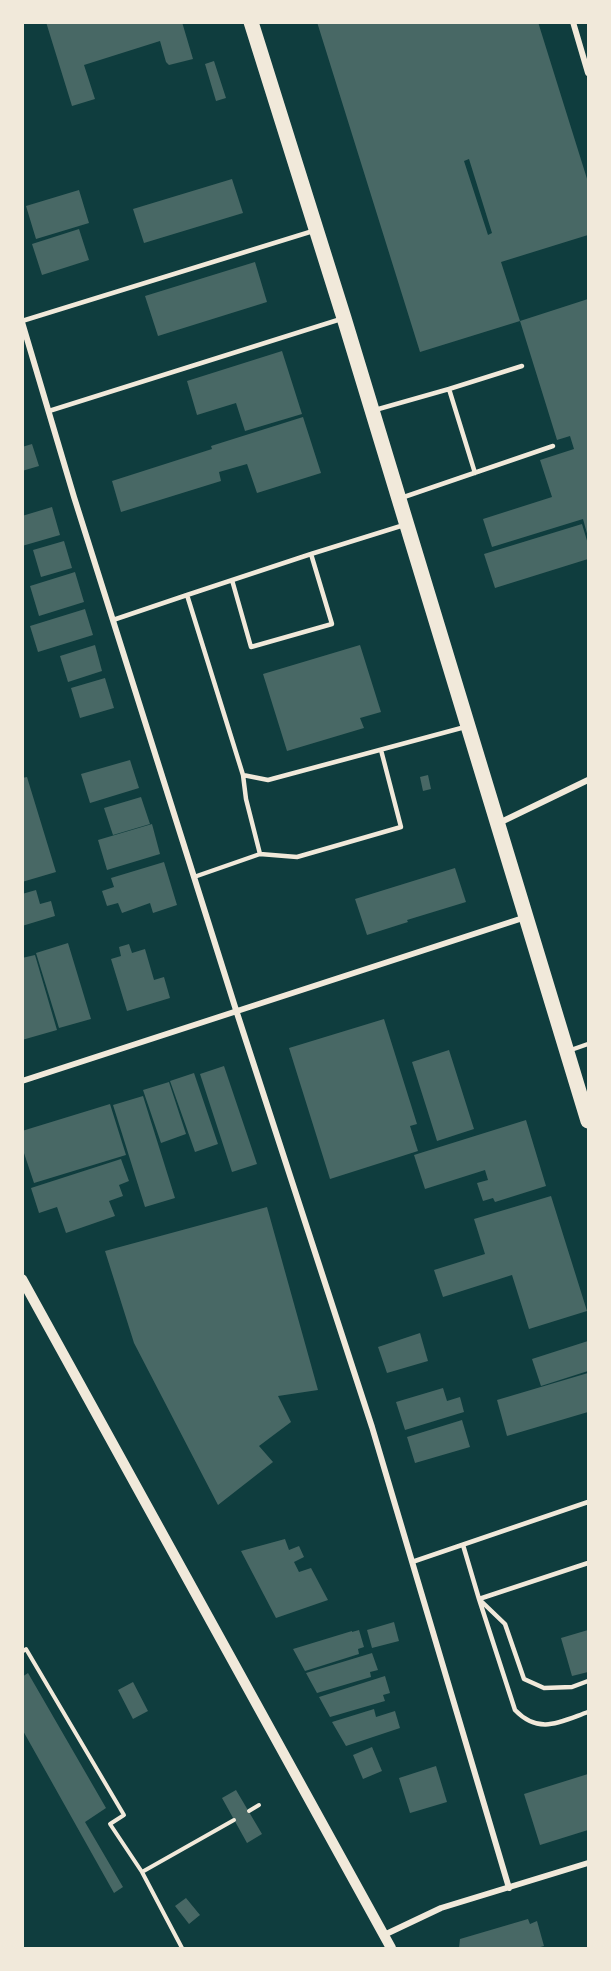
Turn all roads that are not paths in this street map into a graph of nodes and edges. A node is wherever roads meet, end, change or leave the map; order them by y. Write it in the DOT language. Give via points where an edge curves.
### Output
graph roads {
  1 [pos="251,22"];
  2 [pos="573,22"];
  3 [pos="588,73"];
  4 [pos="315,231"];
  5 [pos="344,318"];
  6 [pos="22,321"];
  7 [pos="522,366"];
  8 [pos="449,389"];
  9 [pos="49,411"];
  10 [pos="371,411"];
  11 [pos="553,446"];
  12 [pos="476,473"];
  13 [pos="399,499"];
  14 [pos="406,524"];
  15 [pos="310,554"];
  16 [pos="232,580"];
  17 [pos="187,595"];
  18 [pos="113,620"];
  19 [pos="469,726"];
  20 [pos="381,750"];
  21 [pos="243,775"];
  22 [pos="588,780"];
  23 [pos="499,823"];
  24 [pos="260,854"];
  25 [pos="194,878"];
  26 [pos="526,917"];
  27 [pos="236,1010"];
  28 [pos="588,1044"];
  29 [pos="567,1051"];
  30 [pos="22,1081"];
  31 [pos="588,1121"];
  32 [pos="22,1279"];
  33 [pos="588,1502"];
  34 [pos="463,1545"];
  35 [pos="412,1562"];
  36 [pos="588,1563"];
  37 [pos="479,1599"];
  38 [pos="588,1681"];
  39 [pos="588,1712"];
  40 [pos="588,1863"];
  41 [pos="508,1888"];
  42 [pos="384,1935"];
  43 [pos="391,1948"];
  1 -- 4 [label="main road"];
  2 -- 3 [label="street"];
  4 -- 5 [label="main road"];
  4 -- 6 [label="lane"];
  5 -- 9 [label="lane"];
  5 -- 10 [label="main road"];
  6 -- 9 [label="street"];
  7 -- 8 [label="lane"];
  8 -- 10 [label="lane"];
  8 -- 12 [label="lane"];
  9 -- 18 [label="street"];
  10 -- 13 [label="main road"];
  11 -- 12 [label="lane"];
  12 -- 13 [label="lane"];
  13 -- 14 [label="main road"];
  14 -- 15 [label="lane"];
  14 -- 19 [label="main road"];
  15 -- 16 [label="lane"];
  15 -- 16 [label="lane" via="332,624 251,647"];
  16 -- 17 [label="lane"];
  17 -- 18 [label="lane"];
  17 -- 21 [label="lane"];
  18 -- 25 [label="street"];
  19 -- 20 [label="lane"];
  19 -- 23 [label="main road"];
  20 -- 21 [label="lane" via="268,780"];
  20 -- 24 [label="lane" via="401,826 297,857"];
  21 -- 24 [label="lane"];
  22 -- 23 [label="street"];
  23 -- 26 [label="main road"];
  24 -- 25 [label="lane"];
  25 -- 27 [label="street"];
  26 -- 27 [label="street"];
  26 -- 29 [label="main road"];
  27 -- 30 [label="street"];
  27 -- 35 [label="street"];
  28 -- 29 [label="lane"];
  29 -- 31 [label="main road"];
  32 -- 42 [label="street"];
  33 -- 34 [label="lane"];
  34 -- 35 [label="lane"];
  34 -- 37 [label="lane"];
  35 -- 41 [label="street"];
  36 -- 37 [label="lane"];
  37 -- 38 [label="lane" via="505,1624 524,1678 544,1688"];
  37 -- 39 [label="lane" via="515,1710 521,1717 540,1725"];
  40 -- 41 [label="street"];
  41 -- 42 [label="street" via="441,1908"];
  42 -- 43 [label="street"];
}
